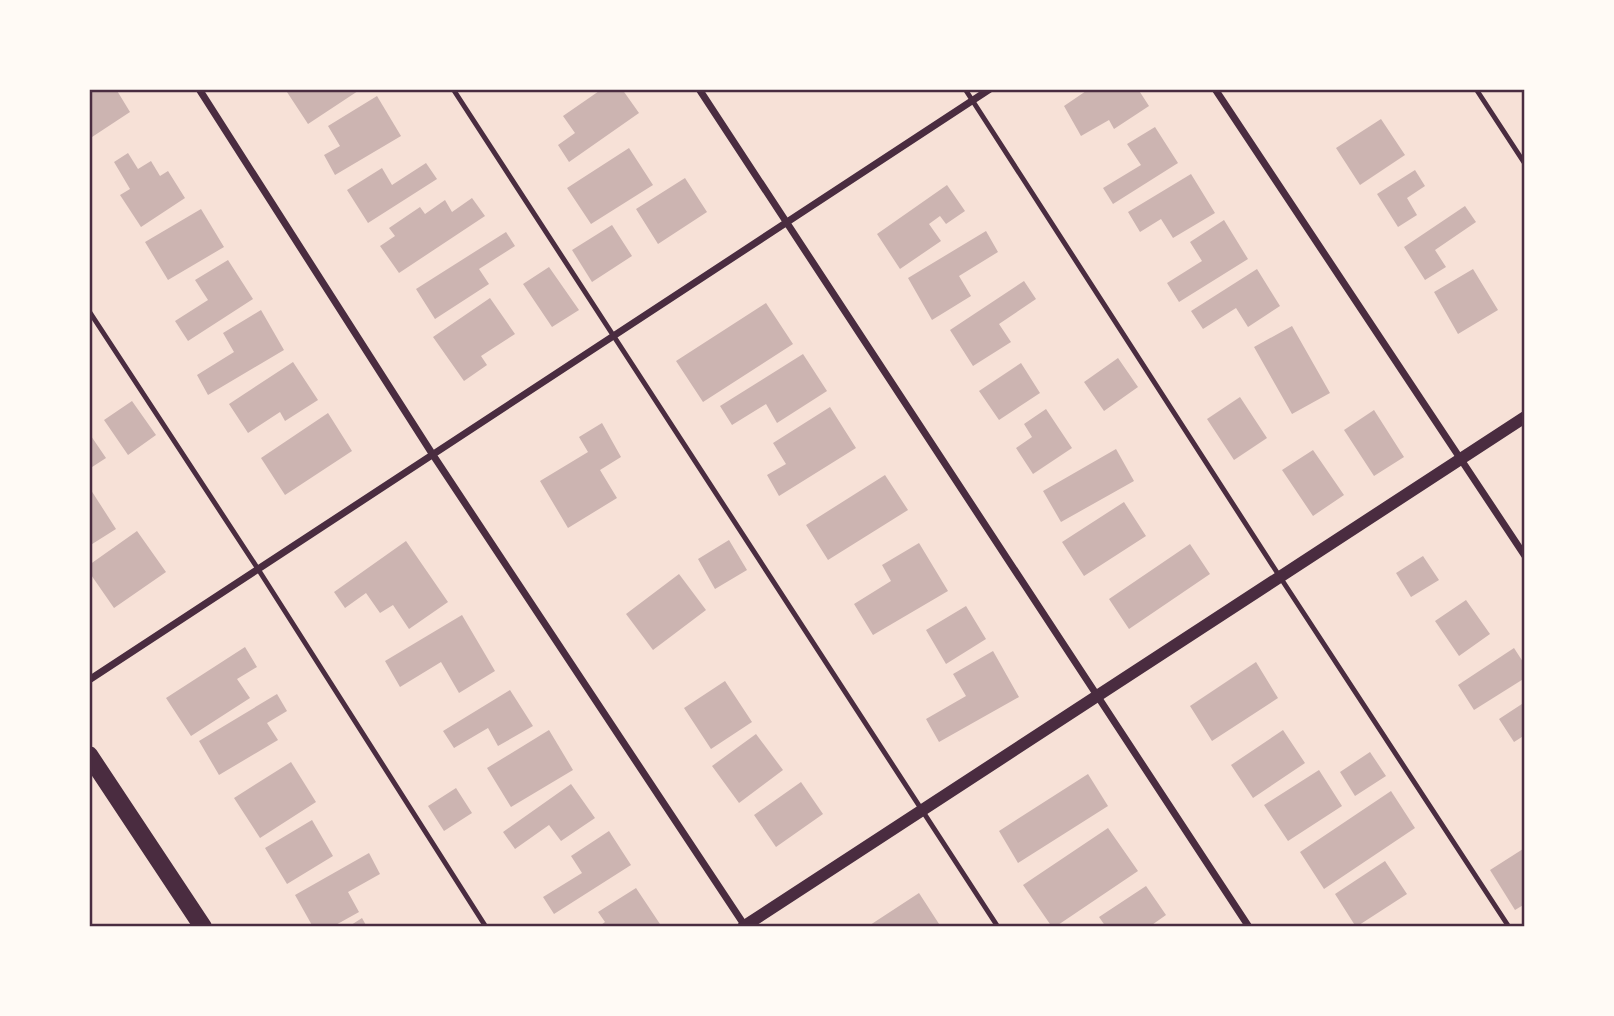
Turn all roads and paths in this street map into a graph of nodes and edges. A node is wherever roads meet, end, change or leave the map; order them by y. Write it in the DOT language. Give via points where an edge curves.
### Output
graph roads {
  1 [pos="199,89"];
  2 [pos="453,89"];
  3 [pos="699,89"];
  4 [pos="965,89"];
  5 [pos="990,89"];
  6 [pos="1215,89"];
  7 [pos="1476,89"];
  8 [pos="972,101"];
  9 [pos="1525,164"];
  10 [pos="786,222"];
  11 [pos="89,311"];
  12 [pos="614,336"];
  13 [pos="1525,417"];
  14 [pos="433,455"];
  15 [pos="1461,459"];
  16 [pos="1525,556"];
  17 [pos="258,569"];
  18 [pos="1280,577"];
  19 [pos="89,680"];
  20 [pos="1098,696"];
  21 [pos="89,755"];
  22 [pos="922,810"];
  23 [pos="744,926"];
  24 [pos="203,927"];
  25 [pos="486,927"];
  26 [pos="998,927"];
  27 [pos="1250,927"];
  28 [pos="1509,927"];
  1 -- 14 [label="street"];
  2 -- 12 [label="lane"];
  3 -- 10 [label="street"];
  4 -- 8 [label="lane"];
  5 -- 8 [label="street"];
  6 -- 15 [label="street"];
  7 -- 9 [label="lane"];
  8 -- 10 [label="street"];
  8 -- 18 [label="lane"];
  10 -- 12 [label="street"];
  10 -- 20 [label="street"];
  11 -- 17 [label="lane"];
  12 -- 14 [label="street"];
  12 -- 22 [label="lane"];
  13 -- 15 [label="street"];
  14 -- 17 [label="street"];
  14 -- 23 [label="street"];
  15 -- 16 [label="street"];
  15 -- 18 [label="street"];
  17 -- 19 [label="street"];
  17 -- 25 [label="lane"];
  18 -- 20 [label="street"];
  18 -- 28 [label="lane"];
  20 -- 22 [label="street"];
  20 -- 27 [label="street"];
  21 -- 24 [label="main road"];
  22 -- 23 [label="street"];
  22 -- 26 [label="lane"];
}
